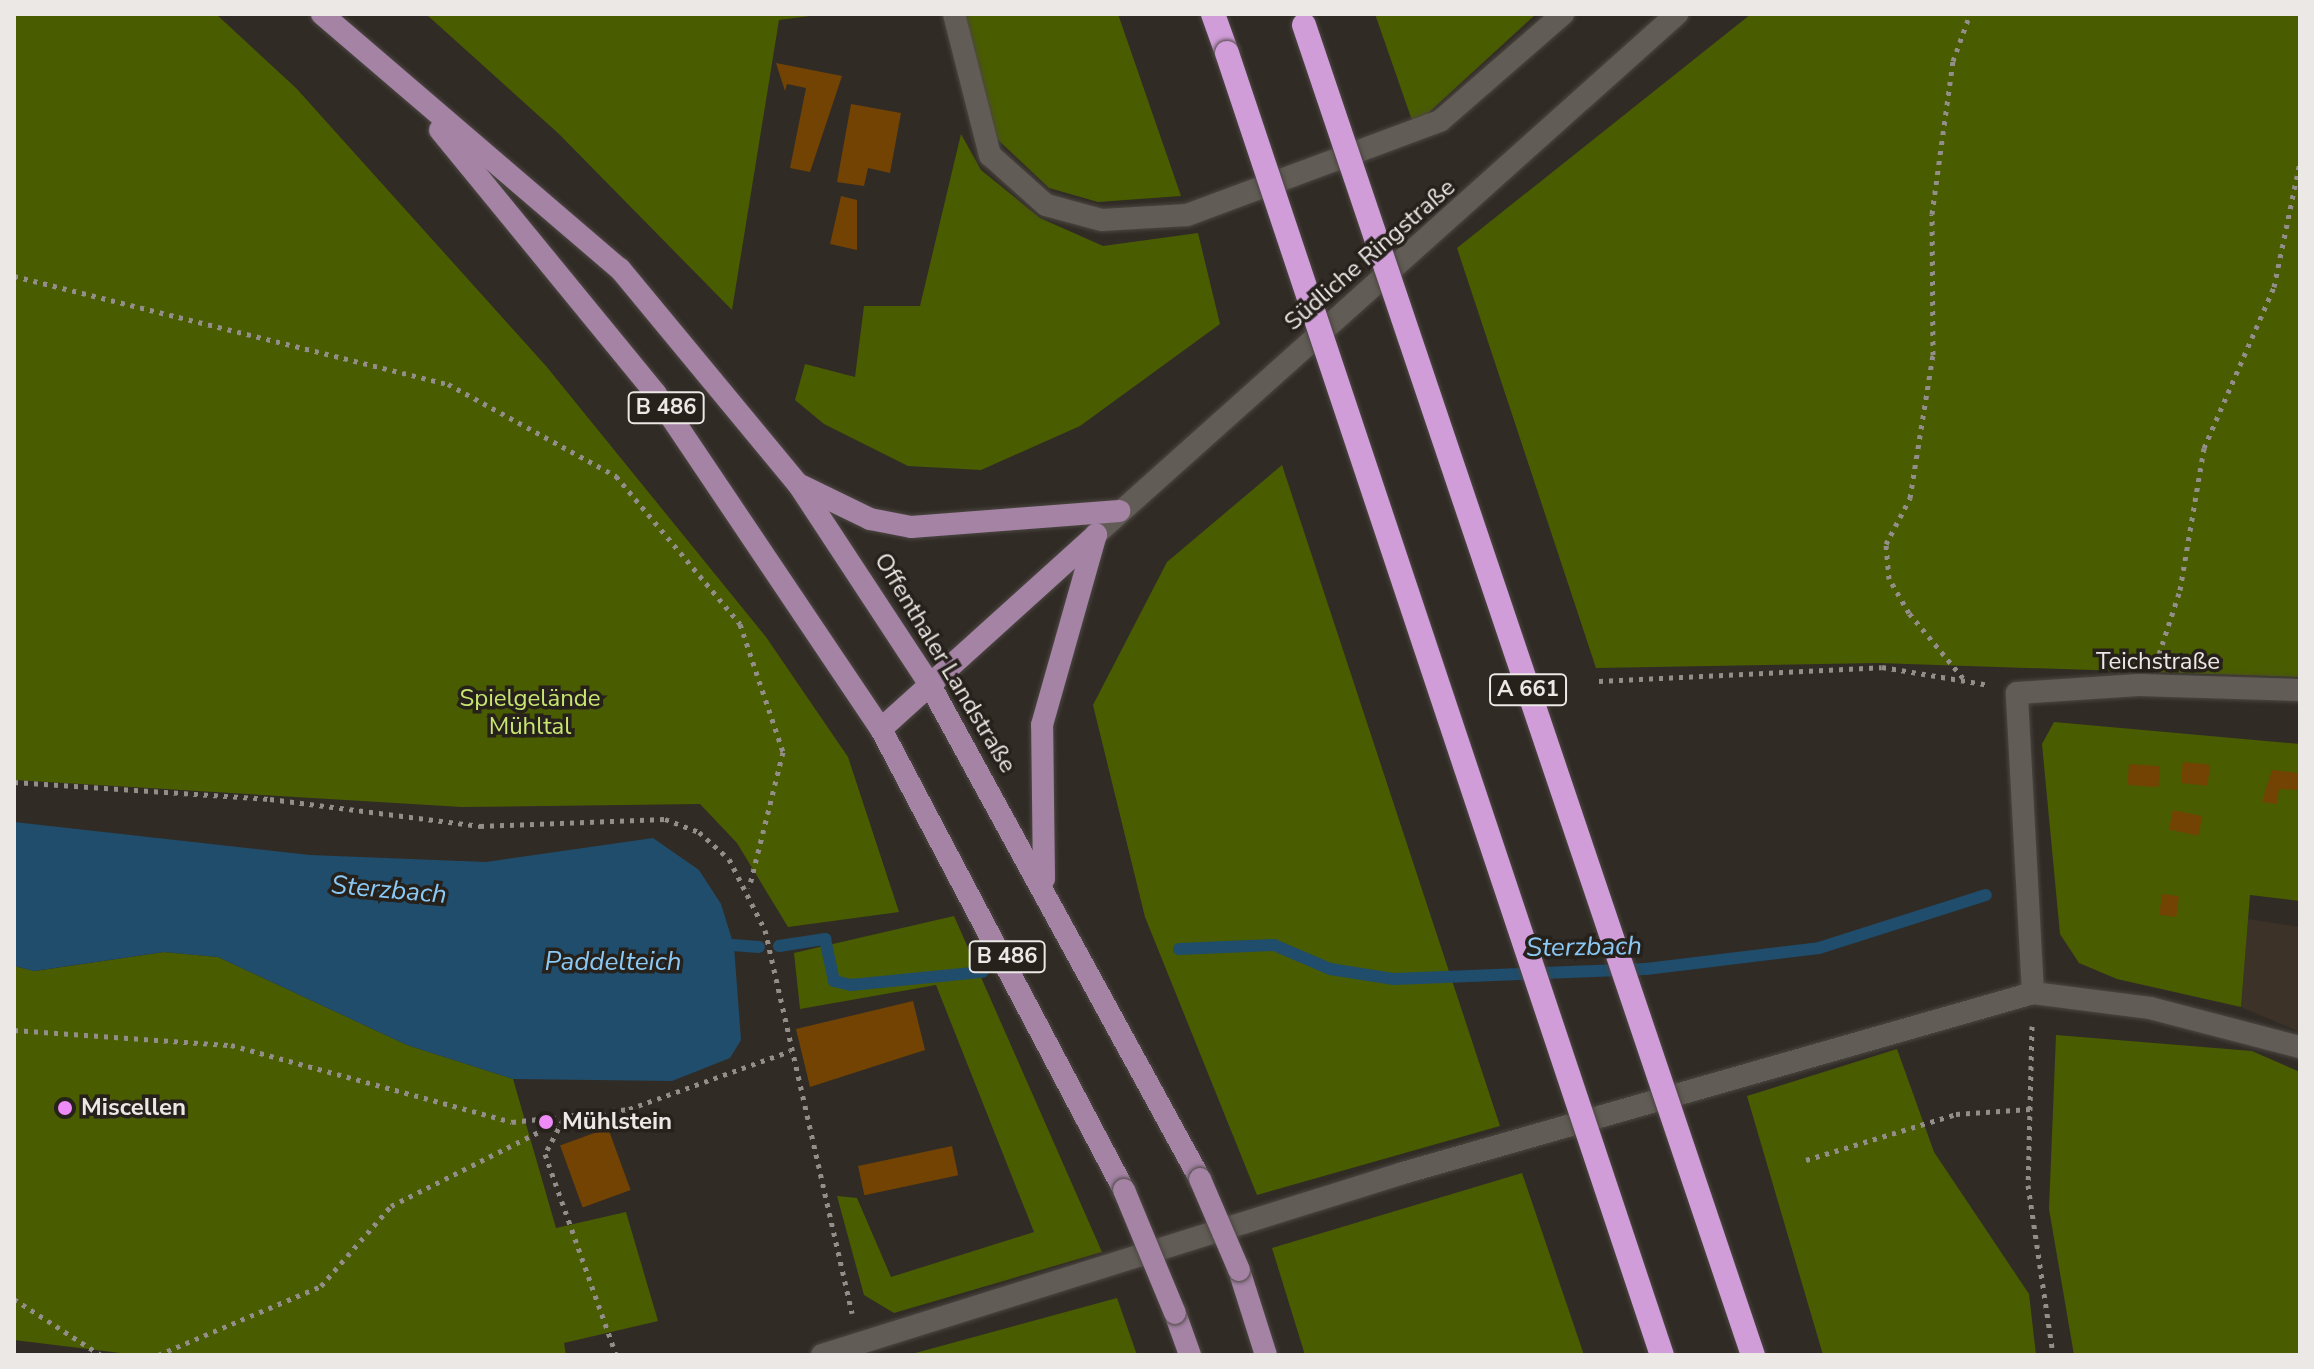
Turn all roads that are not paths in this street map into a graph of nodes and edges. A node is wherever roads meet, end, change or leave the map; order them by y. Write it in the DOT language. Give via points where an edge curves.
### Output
graph roads {
  1 [pos="322,14"];
  2 [pos="954,14"];
  3 [pos="1213,14"];
  4 [pos="1563,14"];
  5 [pos="1677,14"];
  6 [pos="1302,20"];
  7 [pos="424,107"];
  8 [pos="798,484"];
  9 [pos="1119,511"];
  10 [pos="1096,534"];
  11 [pos="930,685"];
  12 [pos="2300,690"];
  13 [pos="881,729"];
  14 [pos="1045,884"];
  15 [pos="2033,993"];
  16 [pos="2300,1047"];
  17 [pos="822,1355"];
  18 [pos="1190,1355"];
  19 [pos="1266,1355"];
  20 [pos="1662,1355"];
  21 [pos="1753,1355"];
  1 -- 7 [label="main road, Offenthaler Landstraße / B 486"];
  2 -- 4 [label="main road" via="990,155 1046,205 1102,220 1187,215 1440,121"];
  3 -- 20 [label="highway, bridge"];
  5 -- 9 [label="main road, Südliche Ringstraße"];
  6 -- 21 [label="highway, A 661, bridge"];
  7 -- 8 [label="main road, Offenthaler Landstraße / B 486" via="620,269"];
  7 -- 13 [label="main road, Offenthaler Landstraße / B 486" via="514,229 655,393"];
  8 -- 9 [label="main road" via="870,519 911,527"];
  8 -- 11 [label="main road, Offenthaler Landstraße / B 486"];
  9 -- 10 [label="main road, Südliche Ringstraße"];
  10 -- 11 [label="main road"];
  10 -- 14 [label="main road" via="1042,725"];
  11 -- 13 [label="main road"];
  11 -- 14 [label="main road, Offenthaler Landstraße / B 486"];
  12 -- 15 [label="main road, Teichstraße" via="2139,685 2017,693"];
  13 -- 18 [label="main road, Offenthaler Landstraße / B 486, bridge" via="1124,1190"];
  14 -- 19 [label="main road, Offenthaler Landstraße / B 486, bridge" via="1200,1179 1239,1270"];
  15 -- 16 [label="main road" via="2150,1008"];
  15 -- 17 [label="main road" via="1403,1173"];
}
